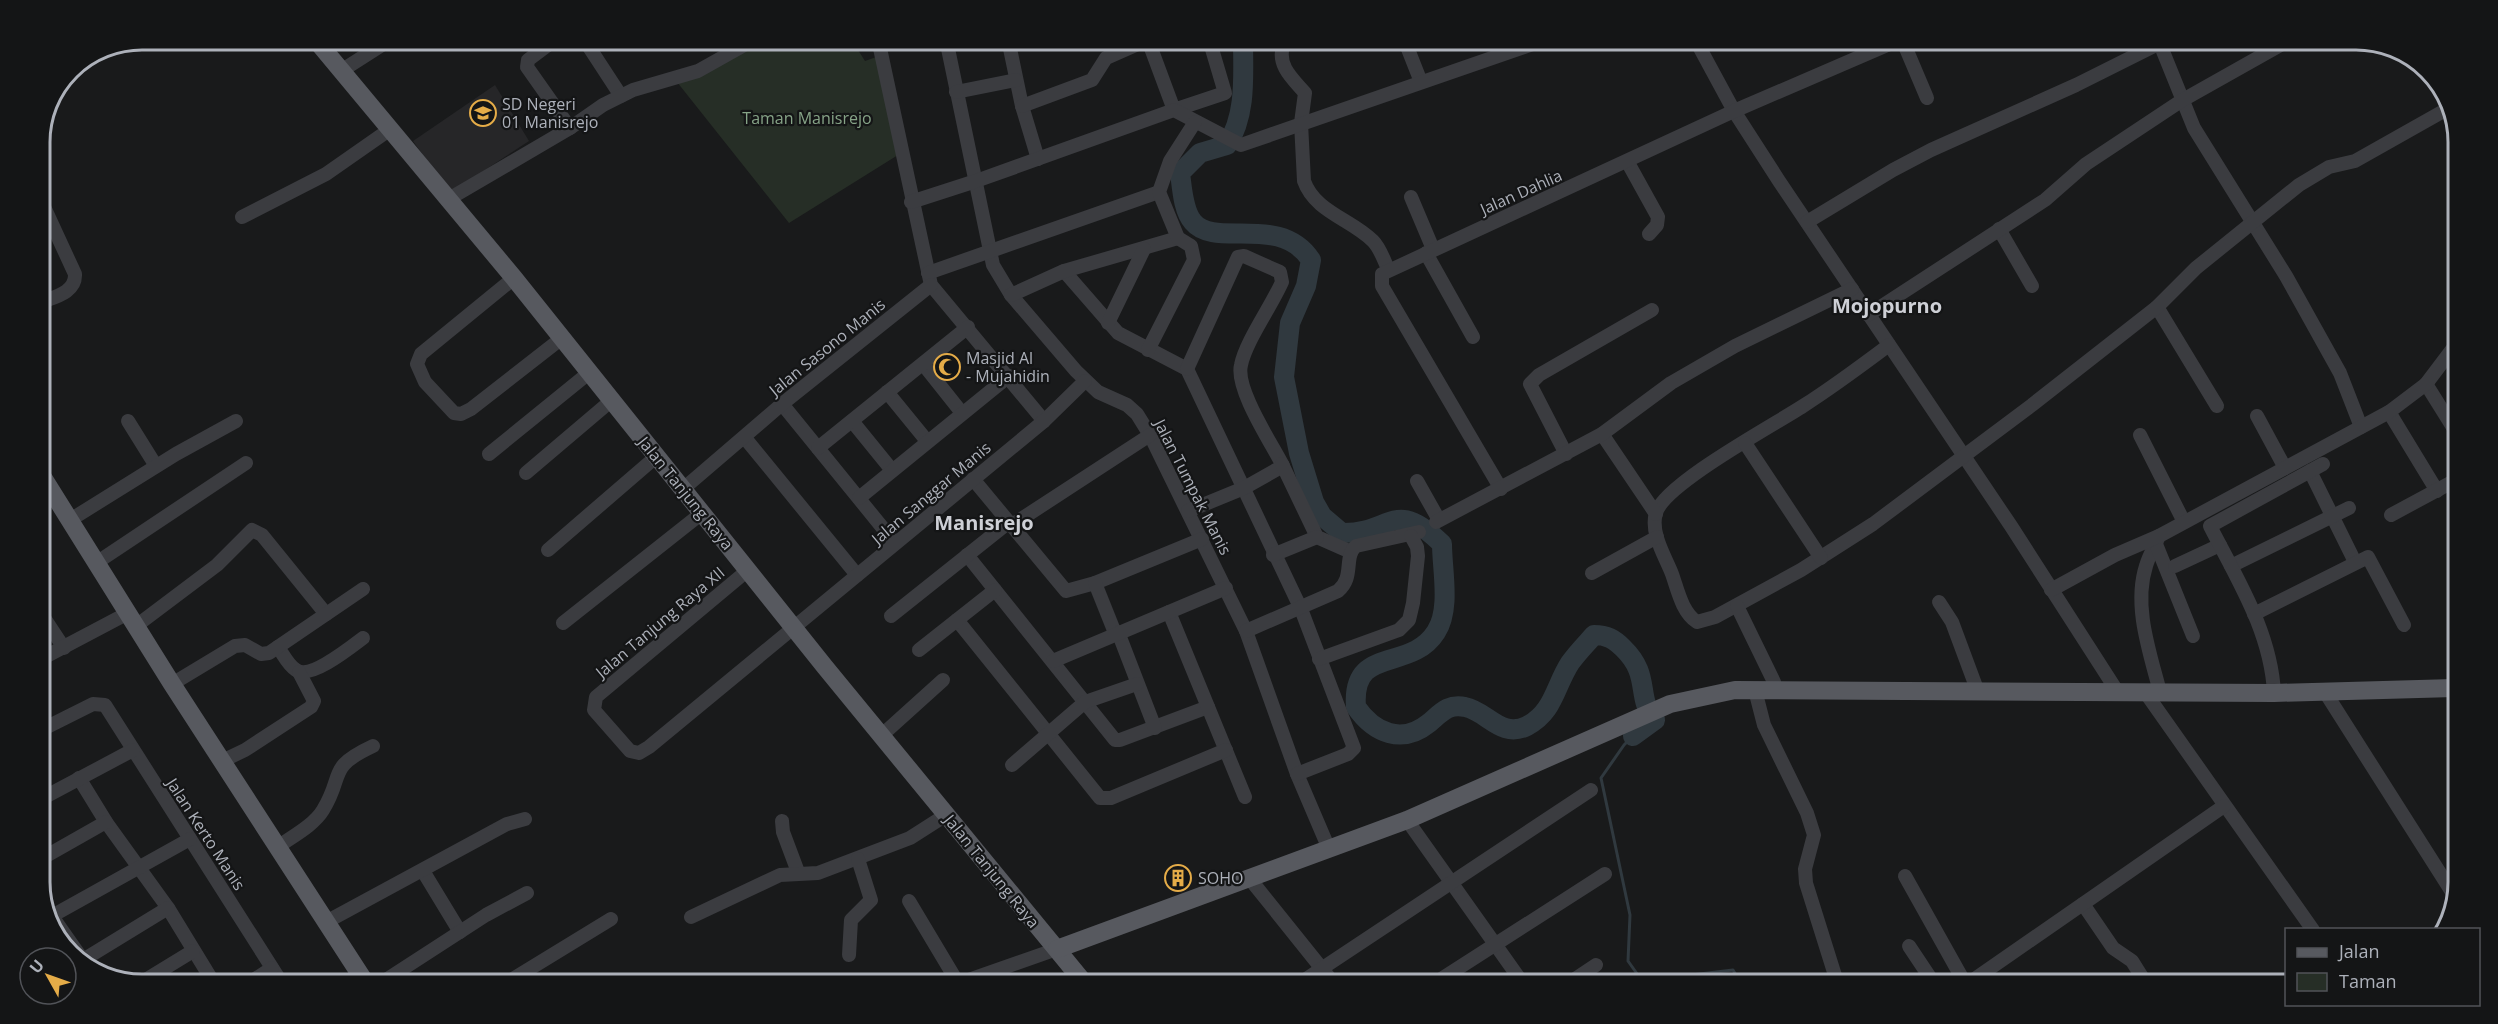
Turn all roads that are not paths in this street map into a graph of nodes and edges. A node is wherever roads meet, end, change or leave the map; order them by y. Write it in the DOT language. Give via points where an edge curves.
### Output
graph roads {
  1 [pos="323,49"];
  2 [pos="375,49"];
  3 [pos="543,49"];
  4 [pos="590,49"];
  5 [pos="733,49"];
  6 [pos="880,49"];
  7 [pos="948,49"];
  8 [pos="1010,49"];
  9 [pos="1126,49"];
  10 [pos="1152,49"];
  11 [pos="1212,49"];
  12 [pos="1283,49"];
  13 [pos="1408,49"];
  14 [pos="1518,49"];
  15 [pos="1700,49"];
  16 [pos="1878,49"];
  17 [pos="1905,49"];
  18 [pos="2145,49"];
  19 [pos="2161,49"];
  20 [pos="2273,49"];
  21 [pos="341,71"];
  22 [pos="1016,80"];
  23 [pos="1421,82"];
  24 [pos="956,92"];
  25 [pos="621,96"];
  26 [pos="1927,98"];
  27 [pos="2181,101"];
  28 [pos="1022,106"];
  29 [pos="1174,110"];
  30 [pos="1734,111"];
  31 [pos="2443,112"];
  32 [pos="1196,122"];
  33 [pos="1301,123"];
  34 [pos="570,128"];
  35 [pos="390,130"];
  36 [pos="1038,159"];
  37 [pos="1627,161"];
  38 [pos="976,181"];
  39 [pos="1159,192"];
  40 [pos="1411,197"];
  41 [pos="447,200"];
  42 [pos="911,202"];
  43 [pos="242,217"];
  44 [pos="49,218"];
  45 [pos="1807,222"];
  46 [pos="2252,222"];
  47 [pos="1999,229"];
  48 [pos="1649,234"];
  49 [pos="1178,238"];
  50 [pos="1144,249"];
  51 [pos="1430,251"];
  52 [pos="989,252"];
  53 [pos="1388,269"];
  54 [pos="1064,271"];
  55 [pos="514,278"];
  56 [pos="929,279"];
  57 [pos="2032,286"];
  58 [pos="1852,289"];
  59 [pos="1011,295"];
  60 [pos="49,298"];
  61 [pos="2157,307"];
  62 [pos="1652,310"];
  63 [pos="1868,315"];
  64 [pos="1108,323"];
  65 [pos="968,327"];
  66 [pos="1473,337"];
  67 [pos="562,338"];
  68 [pos="1889,345"];
  69 [pos="1148,350"];
  70 [pos="2448,355"];
  71 [pos="922,364"];
  72 [pos="1187,369"];
  73 [pos="590,372"];
  74 [pos="1009,376"];
  75 [pos="1085,381"];
  76 [pos="2426,384"];
  77 [pos="887,392"];
  78 [pos="612,400"];
  79 [pos="783,404"];
  80 [pos="2217,406"];
  81 [pos="2388,412"];
  82 [pos="962,413"];
  83 [pos="2257,416"];
  84 [pos="2448,419"];
  85 [pos="128,421"];
  86 [pos="236,421"];
  87 [pos="852,421"];
  88 [pos="1044,421"];
  89 [pos="2361,427"];
  90 [pos="1602,434"];
  91 [pos="1150,435"];
  92 [pos="2140,435"];
  93 [pos="746,438"];
  94 [pos="927,441"];
  95 [pos="1745,443"];
  96 [pos="818,448"];
  97 [pos="489,454"];
  98 [pos="1566,454"];
  99 [pos="1963,455"];
  100 [pos="657,456"];
  101 [pos="246,463"];
  102 [pos="1282,464"];
  103 [pos="2323,464"];
  104 [pos="156,466"];
  105 [pos="2285,468"];
  106 [pos="891,470"];
  107 [pos="2310,471"];
  108 [pos="526,472"];
  109 [pos="973,479"];
  110 [pos="1417,482"];
  111 [pos="2448,485"];
  112 [pos="49,488"];
  113 [pos="1244,488"];
  114 [pos="683,489"];
  115 [pos="1501,489"];
  116 [pos="2437,491"];
  117 [pos="859,498"];
  118 [pos="2349,508"];
  119 [pos="1188,510"];
  120 [pos="702,513"];
  121 [pos="1656,514"];
  122 [pos="2391,515"];
  123 [pos="2334,517"];
  124 [pos="70,520"];
  125 [pos="2184,522"];
  126 [pos="1010,524"];
  127 [pos="1317,537"];
  128 [pos="1657,537"];
  129 [pos="1202,539"];
  130 [pos="2158,540"];
  131 [pos="895,543"];
  132 [pos="2220,545"];
  133 [pos="548,550"];
  134 [pos="1351,552"];
  135 [pos="967,555"];
  136 [pos="1273,555"];
  137 [pos="1821,558"];
  138 [pos="2355,562"];
  139 [pos="96,563"];
  140 [pos="2175,566"];
  141 [pos="2231,566"];
  142 [pos="748,570"];
  143 [pos="1592,573"];
  144 [pos="857,575"];
  145 [pos="1095,583"];
  146 [pos="1226,588"];
  147 [pos="363,589"];
  148 [pos="995,590"];
  149 [pos="2051,590"];
  150 [pos="1939,602"];
  151 [pos="1737,606"];
  152 [pos="1301,609"];
  153 [pos="1169,612"];
  154 [pos="326,614"];
  155 [pos="2254,614"];
  156 [pos="891,616"];
  157 [pos="132,619"];
  158 [pos="957,620"];
  159 [pos="563,623"];
  160 [pos="2404,625"];
  161 [pos="50,626"];
  162 [pos="794,627"];
  163 [pos="1246,631"];
  164 [pos="1117,632"];
  165 [pos="2193,636"];
  166 [pos="363,638"];
  167 [pos="278,647"];
  168 [pos="64,648"];
  169 [pos="918,650"];
  170 [pos="50,655"];
  171 [pos="1053,660"];
  172 [pos="1319,660"];
  173 [pos="299,672"];
  174 [pos="943,680"];
  175 [pos="1774,682"];
  176 [pos="172,684"];
  177 [pos="1137,684"];
  178 [pos="2448,688"];
  179 [pos="1755,690"];
  180 [pos="2117,691"];
  181 [pos="1978,692"];
  182 [pos="2153,692"];
  183 [pos="2325,692"];
  184 [pos="2274,693"];
  185 [pos="594,700"];
  186 [pos="1085,702"];
  187 [pos="1208,707"];
  188 [pos="50,726"];
  189 [pos="1155,728"];
  190 [pos="1049,733"];
  191 [pos="882,735"];
  192 [pos="374,746"];
  193 [pos="133,750"];
  194 [pos="1226,750"];
  195 [pos="222,761"];
  196 [pos="1012,765"];
  197 [pos="1297,774"];
  198 [pos="79,778"];
  199 [pos="1591,790"];
  200 [pos="50,795"];
  201 [pos="1245,797"];
  202 [pos="2224,806"];
  203 [pos="946,814"];
  204 [pos="525,819"];
  205 [pos="1407,820"];
  206 [pos="782,821"];
  207 [pos="106,822"];
  208 [pos="190,839"];
  209 [pos="279,846"];
  210 [pos="1329,849"];
  211 [pos="50,854"];
  212 [pos="858,859"];
  213 [pos="140,867"];
  214 [pos="423,871"];
  215 [pos="798,872"];
  216 [pos="1605,874"];
  217 [pos="1905,876"];
  218 [pos="1250,879"];
  219 [pos="1450,883"];
  220 [pos="2448,886"];
  221 [pos="527,894"];
  222 [pos="909,901"];
  223 [pos="2083,904"];
  224 [pos="168,908"];
  225 [pos="54,911"];
  226 [pos="691,917"];
  227 [pos="611,918"];
  228 [pos="326,922"];
  229 [pos="2312,928"];
  230 [pos="460,932"];
  231 [pos="1494,944"];
  232 [pos="1910,946"];
  233 [pos="1057,949"];
  234 [pos="193,951"];
  235 [pos="849,955"];
  236 [pos="90,958"];
  237 [pos="1596,965"];
  238 [pos="272,968"];
  239 [pos="1321,968"];
  240 [pos="155,974"];
  241 [pos="208,974"];
  242 [pos="263,974"];
  243 [pos="276,974"];
  244 [pos="360,974"];
  245 [pos="395,974"];
  246 [pos="522,974"];
  247 [pos="950,974"];
  248 [pos="985,974"];
  249 [pos="1077,974"];
  250 [pos="1313,974"];
  251 [pos="1326,974"];
  252 [pos="1449,974"];
  253 [pos="1516,974"];
  254 [pos="1582,974"];
  255 [pos="1835,974"];
  256 [pos="1928,974"];
  257 [pos="1960,974"];
  258 [pos="1982,974"];
  259 [pos="2140,974"];
  1 -- 21 [label="main road, Jalan Tanjung Raya"];
  2 -- 21 [label="street"];
  3 -- 34 [label="street" via="528,60 526,67"];
  4 -- 25 [label="street"];
  5 -- 25 [label="street" via="698,71"];
  6 -- 42 [label="street"];
  7 -- 24 [label="street, Jalan Tumpak Manis"];
  8 -- 22 [label="street"];
  9 -- 28 [label="street" via="1106,58 1092,80"];
  10 -- 29 [label="street"];
  11 -- 29 [label="street" via="1225,93"];
  12 -- 33 [label="street" via="1282,62 1287,73 1305,93"];
  13 -- 23 [label="street"];
  14 -- 23 [label="street"];
  15 -- 30 [label="street"];
  16 -- 30 [label="street, Jalan Dahlia"];
  17 -- 26 [label="street"];
  18 -- 45 [label="street" via="2076,85 1931,150"];
  19 -- 27 [label="street"];
  20 -- 27 [label="street"];
  21 -- 35 [label="main road, Jalan Tanjung Raya"];
  22 -- 24 [label="street"];
  22 -- 28 [label="street"];
  23 -- 33 [label="street"];
  24 -- 38 [label="street, Jalan Tumpak Manis"];
  25 -- 34 [label="street"];
  27 -- 46 [label="street" via="2205,148"];
  27 -- 47 [label="street" via="2086,164 2045,200"];
  28 -- 36 [label="street"];
  29 -- 32 [label="street"];
  29 -- 36 [label="street"];
  30 -- 37 [label="street, Jalan Dahlia"];
  30 -- 45 [label="street"];
  31 -- 46 [label="street" via="2355,161 2318,172"];
  32 -- 33 [label="street" via="1241,145"];
  32 -- 39 [label="street" via="1170,161"];
  33 -- 53 [label="street" via="1307,189 1319,204 1373,241"];
  34 -- 41 [label="street"];
  35 -- 41 [label="main road, Jalan Tanjung Raya"];
  35 -- 43 [label="street" via="326,174"];
  36 -- 38 [label="street"];
  37 -- 48 [label="street" via="1658,217 1658,225"];
  37 -- 51 [label="street, Jalan Dahlia"];
  38 -- 42 [label="street"];
  38 -- 52 [label="street, Jalan Tumpak Manis"];
  39 -- 49 [label="street"];
  39 -- 52 [label="street, Jalan Sasono Manis"];
  40 -- 51 [label="street"];
  41 -- 55 [label="main road, Jalan Tanjung Raya"];
  42 -- 56 [label="street"];
  44 -- 60 [label="street" via="75,274 71,288"];
  45 -- 58 [label="street"];
  46 -- 61 [label="street" via="2196,268"];
  46 -- 89 [label="street" via="2340,373"];
  47 -- 57 [label="street"];
  47 -- 63 [label="street"];
  49 -- 50 [label="street"];
  49 -- 69 [label="street" via="1191,246 1194,260"];
  50 -- 54 [label="street"];
  50 -- 64 [label="street"];
  51 -- 53 [label="street, Jalan Dahlia"];
  51 -- 66 [label="street"];
  52 -- 56 [label="street, Jalan Sasono Manis"];
  52 -- 59 [label="street, Jalan Tumpak Manis"];
  53 -- 115 [label="street" via="1382,274 1382,285"];
  54 -- 59 [label="street"];
  54 -- 64 [label="street"];
  55 -- 67 [label="main road, Jalan Tanjung Raya"];
  55 -- 67 [label="street" via="421,354 417,364 425,382 454,413 461,414"];
  56 -- 65 [label="street"];
  56 -- 79 [label="street, Jalan Sasono Manis"];
  58 -- 63 [label="street"];
  58 -- 90 [label="street" via="1735,346 1671,383"];
  59 -- 75 [label="street, Jalan Tumpak Manis"];
  61 -- 80 [label="street"];
  61 -- 99 [label="street"];
  62 -- 98 [label="street" via="1539,375 1530,384"];
  63 -- 68 [label="street"];
  64 -- 69 [label="street"];
  65 -- 71 [label="street"];
  65 -- 74 [label="street"];
  67 -- 73 [label="main road, Jalan Tanjung Raya"];
  68 -- 95 [label="street"];
  68 -- 99 [label="street"];
  69 -- 72 [label="street"];
  70 -- 76 [label="street"];
  71 -- 77 [label="street"];
  71 -- 82 [label="street"];
  72 -- 102 [label="street" via="1238,257 1245,256 1280,272 1282,282 1240,371 1247,395"];
  72 -- 113 [label="street"];
  73 -- 78 [label="main road, Jalan Tanjung Raya"];
  73 -- 97 [label="street"];
  74 -- 82 [label="street"];
  74 -- 88 [label="street"];
  75 -- 88 [label="street, Jalan Sanggar Manis"];
  75 -- 91 [label="street, Jalan Tumpak Manis" via="1098,392 1127,405"];
  76 -- 81 [label="street"];
  76 -- 84 [label="street"];
  77 -- 87 [label="street"];
  77 -- 94 [label="street"];
  78 -- 100 [label="main road, Jalan Tanjung Raya"];
  78 -- 108 [label="street"];
  79 -- 93 [label="street, Jalan Sasono Manis"];
  79 -- 96 [label="street"];
  81 -- 89 [label="street"];
  81 -- 116 [label="street"];
  82 -- 94 [label="street"];
  83 -- 105 [label="street"];
  85 -- 104 [label="street"];
  86 -- 104 [label="street"];
  87 -- 96 [label="street"];
  87 -- 106 [label="street"];
  88 -- 109 [label="street, Jalan Sanggar Manis"];
  89 -- 105 [label="street"];
  90 -- 98 [label="street"];
  90 -- 121 [label="street"];
  91 -- 119 [label="street, Jalan Tumpak Manis"];
  91 -- 126 [label="street"];
  92 -- 125 [label="street"];
  93 -- 114 [label="street, Jalan Sasono Manis"];
  93 -- 144 [label="street"];
  94 -- 106 [label="street"];
  95 -- 121 [label="street" via="1683,482 1661,503"];
  95 -- 137 [label="street"];
  96 -- 117 [label="street"];
  98 -- 115 [label="street"];
  99 -- 137 [label="street" via="1874,524"];
  99 -- 149 [label="street"];
  100 -- 114 [label="main road, Jalan Tanjung Raya"];
  100 -- 133 [label="street"];
  101 -- 139 [label="street"];
  102 -- 113 [label="street"];
  102 -- 127 [label="street"];
  103 -- 107 [label="street"];
  104 -- 124 [label="street"];
  105 -- 125 [label="street"];
  106 -- 117 [label="street"];
  107 -- 123 [label="street"];
  107 -- 132 [label="street" via="2210,526"];
  109 -- 126 [label="street"];
  109 -- 131 [label="street, Jalan Sanggar Manis"];
  110 -- 115 [label="street" via="1437,521"];
  111 -- 116 [label="street"];
  112 -- 124 [label="main road"];
  113 -- 119 [label="street"];
  113 -- 136 [label="street"];
  114 -- 120 [label="main road, Jalan Tanjung Raya"];
  116 -- 122 [label="street"];
  117 -- 131 [label="street"];
  118 -- 123 [label="street"];
  119 -- 129 [label="street, Jalan Tumpak Manis"];
  120 -- 142 [label="main road, Jalan Tanjung Raya"];
  120 -- 159 [label="street"];
  121 -- 128 [label="street"];
  123 -- 138 [label="street"];
  123 -- 141 [label="street"];
  124 -- 139 [label="main road"];
  125 -- 130 [label="street"];
  126 -- 135 [label="street"];
  126 -- 145 [label="street" via="1064,590"];
  127 -- 134 [label="street"];
  127 -- 136 [label="street"];
  128 -- 143 [label="street"];
  128 -- 151 [label="street" via="1692,618 1705,621"];
  129 -- 145 [label="street"];
  129 -- 146 [label="street, Jalan Tumpak Manis"];
  130 -- 149 [label="street" via="2115,555"];
  130 -- 165 [label="street"];
  130 -- 182 [label="street" via="2145,567 2141,597"];
  131 -- 144 [label="street, Jalan Sanggar Manis"];
  132 -- 140 [label="street"];
  132 -- 141 [label="street"];
  134 -- 152 [label="street" via="1350,570 1343,587"];
  134 -- 172 [label="street" via="1370,542 1415,534 1418,556 1413,603 1407,623 1399,630"];
  135 -- 148 [label="street"];
  135 -- 156 [label="street"];
  136 -- 152 [label="street"];
  137 -- 151 [label="street"];
  138 -- 155 [label="street"];
  138 -- 160 [label="street" via="2368,557"];
  139 -- 157 [label="main road"];
  141 -- 155 [label="street"];
  142 -- 162 [label="main road, Jalan Tanjung Raya"];
  142 -- 185 [label="street, Jalan Tanjung Raya XII"];
  144 -- 162 [label="street, Jalan Sanggar Manis"];
  145 -- 164 [label="street"];
  146 -- 153 [label="street"];
  146 -- 163 [label="street, Jalan Tumpak Manis"];
  147 -- 154 [label="street"];
  148 -- 158 [label="street"];
  148 -- 171 [label="street"];
  149 -- 180 [label="street"];
  150 -- 181 [label="street" via="1952,622"];
  151 -- 175 [label="street"];
  152 -- 163 [label="street"];
  152 -- 172 [label="street"];
  153 -- 164 [label="street"];
  153 -- 187 [label="street"];
  154 -- 157 [label="street" via="262,535 252,530 217,565"];
  154 -- 167 [label="street"];
  155 -- 184 [label="street" via="2272,664"];
  157 -- 168 [label="street"];
  157 -- 176 [label="main road"];
  158 -- 169 [label="street"];
  158 -- 190 [label="street"];
  161 -- 168 [label="street"];
  162 -- 185 [label="street, Jalan Sanggar Manis" via="639,753 630,751 597,714"];
  162 -- 191 [label="main road, Jalan Tanjung Raya"];
  163 -- 197 [label="street, Jalan Tumpak Manis"];
  164 -- 171 [label="street"];
  164 -- 177 [label="street"];
  166 -- 173 [label="street" via="331,661"];
  167 -- 173 [label="street"];
  167 -- 176 [label="street" via="263,655 245,645 235,646"];
  168 -- 170 [label="street"];
  171 -- 186 [label="street"];
  172 -- 197 [label="street" via="1353,750"];
  173 -- 195 [label="street" via="314,701 311,707"];
  174 -- 191 [label="street"];
  176 -- 195 [label="main road"];
  177 -- 186 [label="street"];
  177 -- 189 [label="street"];
  178 -- 183 [label="main road"];
  179 -- 181 [label="main road"];
  179 -- 205 [label="main road" via="1707,694 1670,704"];
  179 -- 255 [label="street" via="1764,725 1814,835 1805,869 1806,883"];
  180 -- 181 [label="main road"];
  180 -- 182 [label="main road"];
  182 -- 184 [label="main road"];
  182 -- 202 [label="street"];
  183 -- 184 [label="main road"];
  183 -- 220 [label="street"];
  186 -- 189 [label="street" via="1115,740"];
  186 -- 190 [label="street"];
  187 -- 189 [label="street"];
  187 -- 194 [label="street"];
  188 -- 193 [label="street, Jalan Kerto Manis" via="101,703"];
  190 -- 194 [label="street" via="1100,798 1111,798"];
  190 -- 196 [label="street"];
  191 -- 203 [label="main road, Jalan Tanjung Raya"];
  192 -- 209 [label="street" via="351,756 317,818"];
  193 -- 198 [label="street"];
  193 -- 208 [label="street, Jalan Kerto Manis"];
  194 -- 201 [label="street"];
  195 -- 209 [label="main road"];
  197 -- 210 [label="street, Jalan Tumpak Manis"];
  198 -- 200 [label="street"];
  198 -- 207 [label="street"];
  199 -- 219 [label="street"];
  202 -- 223 [label="street"];
  202 -- 229 [label="street"];
  203 -- 212 [label="street" via="910,838"];
  203 -- 233 [label="main road, Jalan Tanjung Raya"];
  204 -- 214 [label="street" via="507,824"];
  205 -- 210 [label="main road"];
  205 -- 219 [label="street"];
  206 -- 215 [label="street"];
  207 -- 211 [label="street"];
  207 -- 213 [label="street"];
  208 -- 213 [label="street"];
  208 -- 238 [label="street, Jalan Kerto Manis"];
  209 -- 228 [label="main road"];
  210 -- 218 [label="main road"];
  212 -- 215 [label="street" via="818,873"];
  212 -- 235 [label="street" via="871,900 851,920"];
  213 -- 224 [label="street"];
  213 -- 225 [label="street"];
  214 -- 228 [label="street"];
  214 -- 230 [label="street"];
  215 -- 226 [label="street" via="780,875"];
  216 -- 231 [label="street"];
  217 -- 257 [label="street"];
  218 -- 233 [label="main road"];
  218 -- 239 [label="street"];
  219 -- 231 [label="street"];
  219 -- 239 [label="street"];
  221 -- 230 [label="street"];
  222 -- 247 [label="street"];
  223 -- 258 [label="street"];
  223 -- 259 [label="street" via="2113,948 2132,961"];
  224 -- 234 [label="street"];
  224 -- 236 [label="street"];
  227 -- 246 [label="street"];
  228 -- 244 [label="main road"];
  230 -- 245 [label="street"];
  231 -- 252 [label="street"];
  231 -- 253 [label="street"];
  232 -- 256 [label="street"];
  233 -- 248 [label="street"];
  233 -- 249 [label="main road, Jalan Tanjung Raya"];
  234 -- 240 [label="street"];
  234 -- 241 [label="street"];
  237 -- 254 [label="street"];
  238 -- 242 [label="street"];
  238 -- 243 [label="street, Jalan Kerto Manis"];
  239 -- 250 [label="street"];
  239 -- 251 [label="street"];
}
